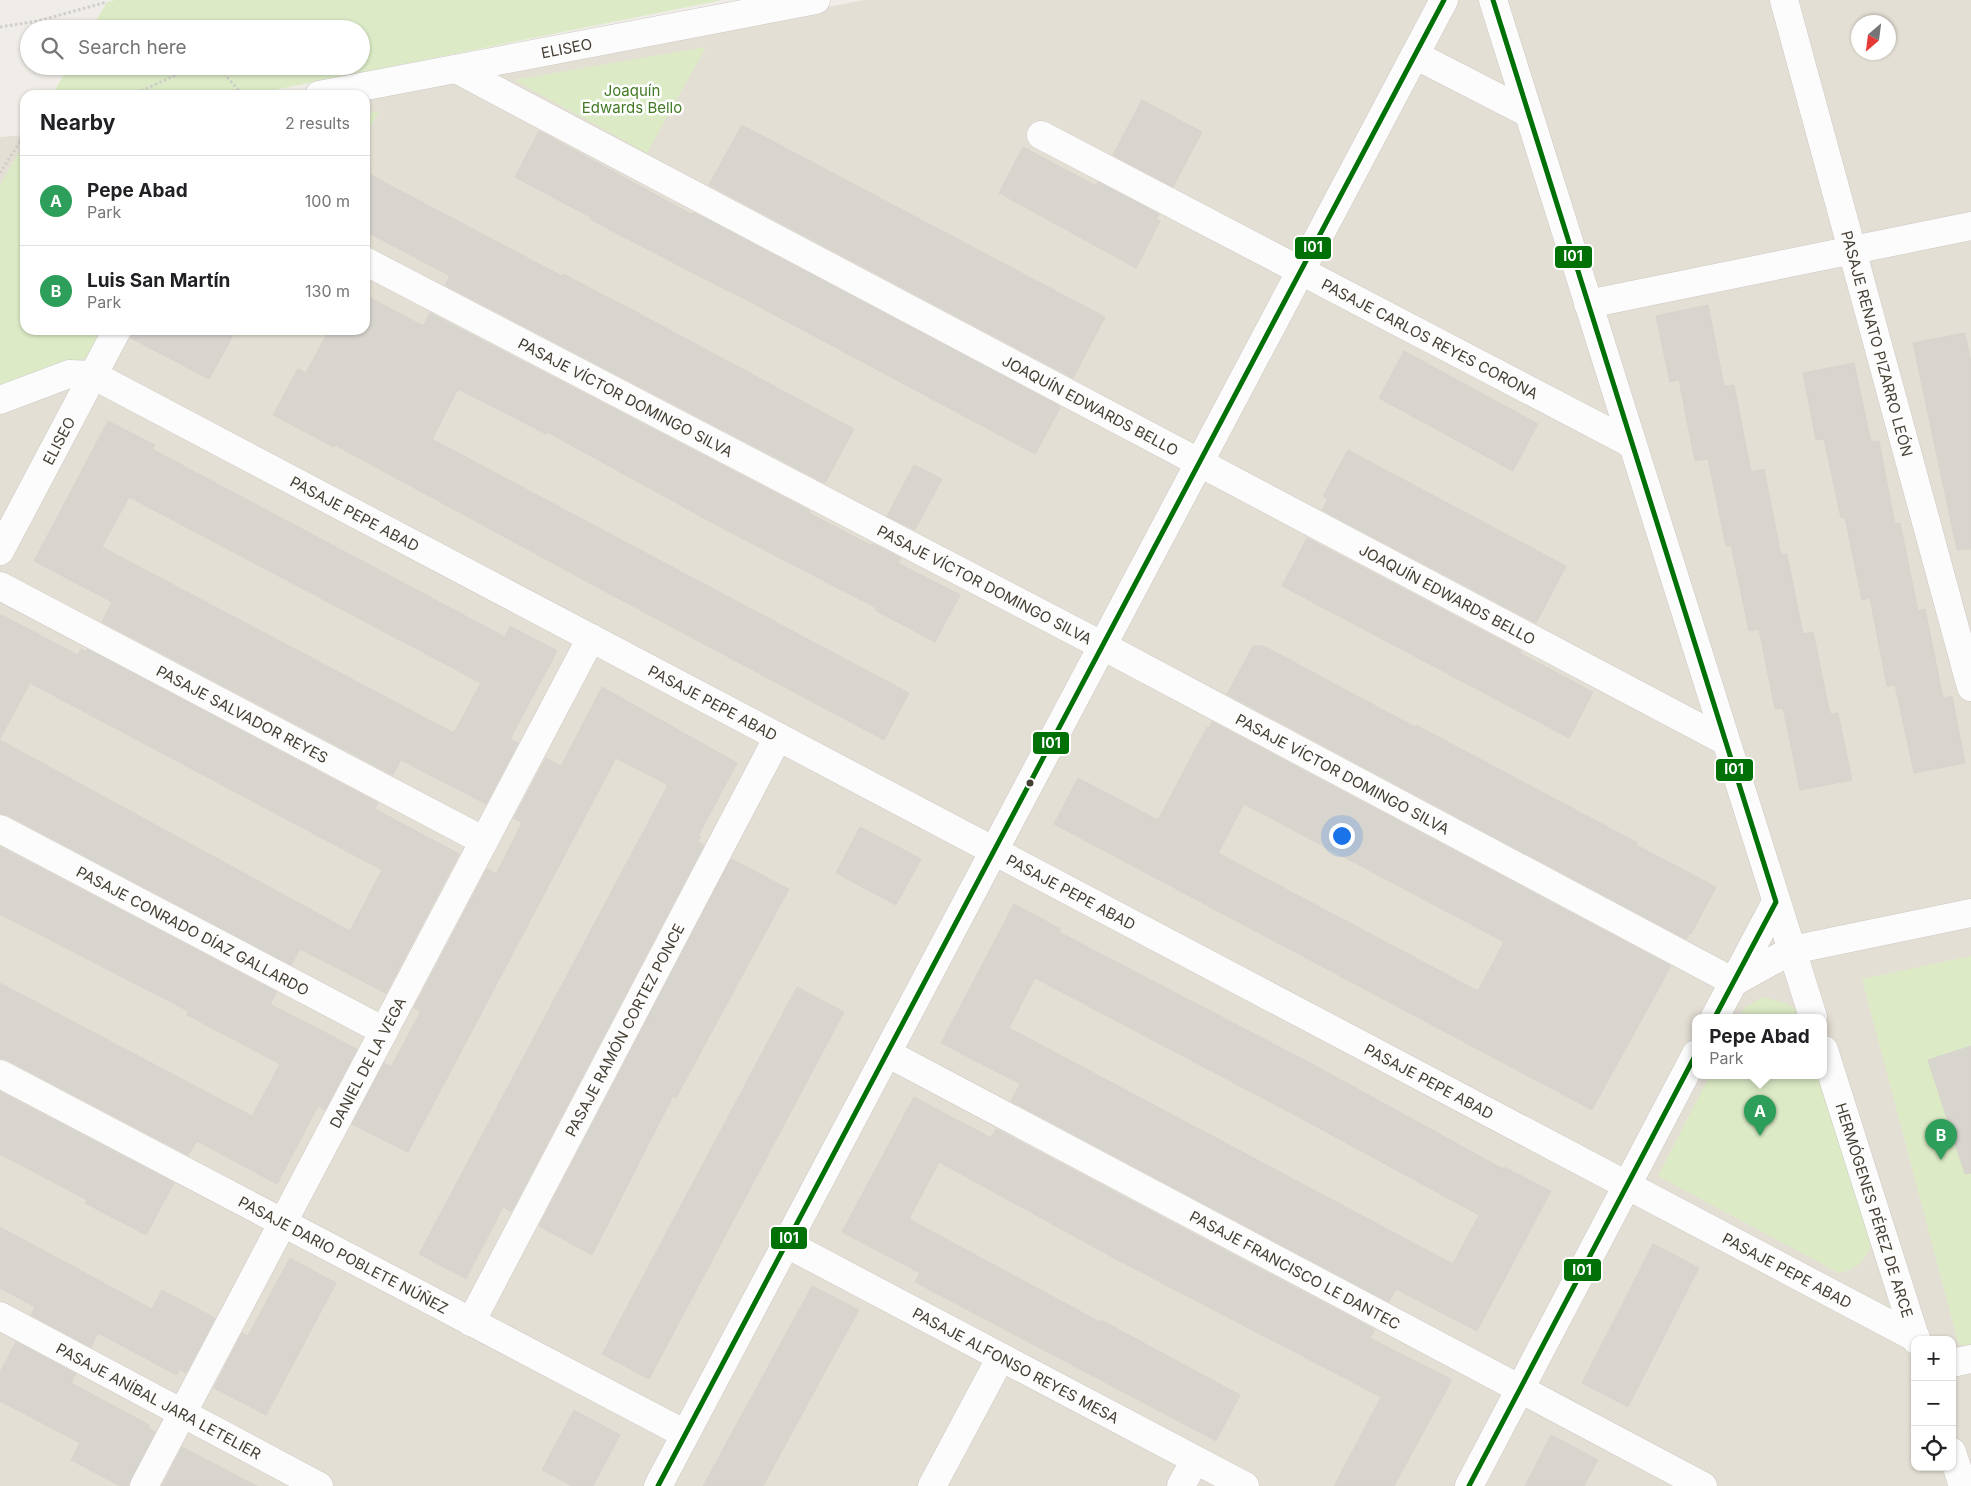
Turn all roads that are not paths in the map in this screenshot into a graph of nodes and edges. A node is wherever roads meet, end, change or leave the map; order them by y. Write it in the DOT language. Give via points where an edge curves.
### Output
graph roads {
  1 [pos="816,0"];
  2 [pos="1444,0"];
  3 [pos="1493,0"];
  4 [pos="1784,0"];
  5 [pos="1415,55"];
  6 [pos="456,69"];
  7 [pos="345,90"];
  8 [pos="1528,112"];
  9 [pos="1041,135"];
  10 [pos="1971,226"];
  11 [pos="1851,250"];
  12 [pos="370,263"];
  13 [pos="1300,272"];
  14 [pos="1588,304"];
  15 [pos="114,335"];
  16 [pos="93,375"];
  17 [pos="0,400"];
  18 [pos="1632,444"];
  19 [pos="1200,463"];
  20 [pos="0,551"];
  21 [pos="0,586"];
  22 [pos="591,638"];
  23 [pos="1103,646"];
  24 [pos="1971,687"];
  25 [pos="778,737"];
  26 [pos="1725,741"];
  27 [pos="0,830"];
  28 [pos="484,841"];
  29 [pos="994,851"];
  30 [pos="1776,902"];
  31 [pos="1971,914"];
  32 [pos="1792,950"];
  33 [pos="1734,982"];
  34 [pos="1718,1014"];
  35 [pos="1812,1014"];
  36 [pos="384,1031"];
  37 [pos="887,1053"];
  38 [pos="1827,1059"];
  39 [pos="1692,1062"];
  40 [pos="0,1074"];
  41 [pos="1627,1186"];
  42 [pos="282,1223"];
  43 [pos="787,1244"];
  44 [pos="0,1316"];
  45 [pos="472,1322"];
  46 [pos="1911,1336"];
  47 [pos="1915,1336"];
  48 [pos="1001,1357"];
  49 [pos="1971,1360"];
  50 [pos="1956,1362"];
  51 [pos="1520,1389"];
  52 [pos="183,1413"];
  53 [pos="685,1434"];
  54 [pos="1195,1460"];
  55 [pos="1956,1464"];
  56 [pos="144,1486"];
  57 [pos="319,1486"];
  58 [pos="658,1486"];
  59 [pos="932,1486"];
  60 [pos="1181,1486"];
  61 [pos="1245,1486"];
  62 [pos="1469,1486"];
  63 [pos="1703,1486"];
  64 [pos="1963,1486"];
  1 -- 6 [label="street, ELISEO"];
  2 -- 5 [label="street"];
  3 -- 8 [label="street"];
  4 -- 11 [label="street, PASAJE RENATO PIZARRO LEÓN"];
  5 -- 8 [label="street"];
  5 -- 13 [label="street"];
  6 -- 7 [label="street, ELISEO"];
  6 -- 19 [label="street, JOAQUÍN EDWARDS BELLO"];
  8 -- 14 [label="street"];
  9 -- 13 [label="street, PASAJE CARLOS REYES CORONA"];
  10 -- 11 [label="street"];
  11 -- 14 [label="street"];
  11 -- 24 [label="street, PASAJE RENATO PIZARRO LEÓN"];
  12 -- 23 [label="street, PASAJE VÍCTOR DOMINGO SILVA"];
  13 -- 18 [label="street, PASAJE CARLOS REYES CORONA"];
  13 -- 19 [label="street"];
  14 -- 18 [label="street"];
  15 -- 16 [label="street, ELISEO"];
  16 -- 17 [label="street" via="69,374"];
  16 -- 20 [label="street, ELISEO"];
  16 -- 22 [label="street, PASAJE PEPE ABAD"];
  18 -- 26 [label="street"];
  19 -- 23 [label="street"];
  19 -- 26 [label="street, JOAQUÍN EDWARDS BELLO"];
  21 -- 28 [label="street, PASAJE SALVADOR REYES"];
  22 -- 25 [label="street, PASAJE PEPE ABAD"];
  22 -- 28 [label="street, DANIEL DE LA VEGA"];
  23 -- 29 [label="street"];
  23 -- 33 [label="street, PASAJE VÍCTOR DOMINGO SILVA"];
  25 -- 29 [label="street, PASAJE PEPE ABAD"];
  25 -- 45 [label="street, PASAJE RAMÓN CORTEZ PONCE"];
  26 -- 30 [label="street"];
  27 -- 36 [label="street, PASAJE CONRADO DÍAZ GALLARDO"];
  28 -- 36 [label="street, DANIEL DE LA VEGA"];
  29 -- 37 [label="street"];
  29 -- 41 [label="street, PASAJE PEPE ABAD"];
  30 -- 32 [label="street"];
  30 -- 33 [label="street"];
  31 -- 32 [label="street"];
  32 -- 33 [label="street"];
  32 -- 35 [label="street"];
  33 -- 34 [label="street"];
  36 -- 42 [label="street, DANIEL DE LA VEGA"];
  37 -- 43 [label="street"];
  37 -- 51 [label="street, PASAJE FRANCISCO LE DANTEC"];
  38 -- 47 [label="street, HERMÓGENES PÉREZ DE ARCE"];
  39 -- 41 [label="street"];
  40 -- 42 [label="street, PASAJE DARIO POBLETE NÚÑEZ"];
  41 -- 46 [label="street, PASAJE PEPE ABAD"];
  41 -- 51 [label="street"];
  42 -- 45 [label="street, PASAJE DARIO POBLETE NÚÑEZ"];
  42 -- 52 [label="street, DANIEL DE LA VEGA"];
  43 -- 48 [label="street, PASAJE ALFONSO REYES MESA"];
  43 -- 53 [label="street"];
  44 -- 52 [label="street, PASAJE ANÍBAL JARA LETELIER"];
  45 -- 53 [label="street, PASAJE DARIO POBLETE NÚÑEZ"];
  48 -- 54 [label="street, PASAJE ALFONSO REYES MESA"];
  48 -- 59 [label="street"];
  49 -- 50 [label="street"];
  51 -- 62 [label="street"];
  51 -- 63 [label="street, PASAJE FRANCISCO LE DANTEC"];
  52 -- 56 [label="street, DANIEL DE LA VEGA"];
  52 -- 57 [label="street, PASAJE ANÍBAL JARA LETELIER"];
  53 -- 58 [label="street"];
  54 -- 60 [label="street"];
  54 -- 61 [label="street, PASAJE ALFONSO REYES MESA"];
  55 -- 64 [label="street"];
}
